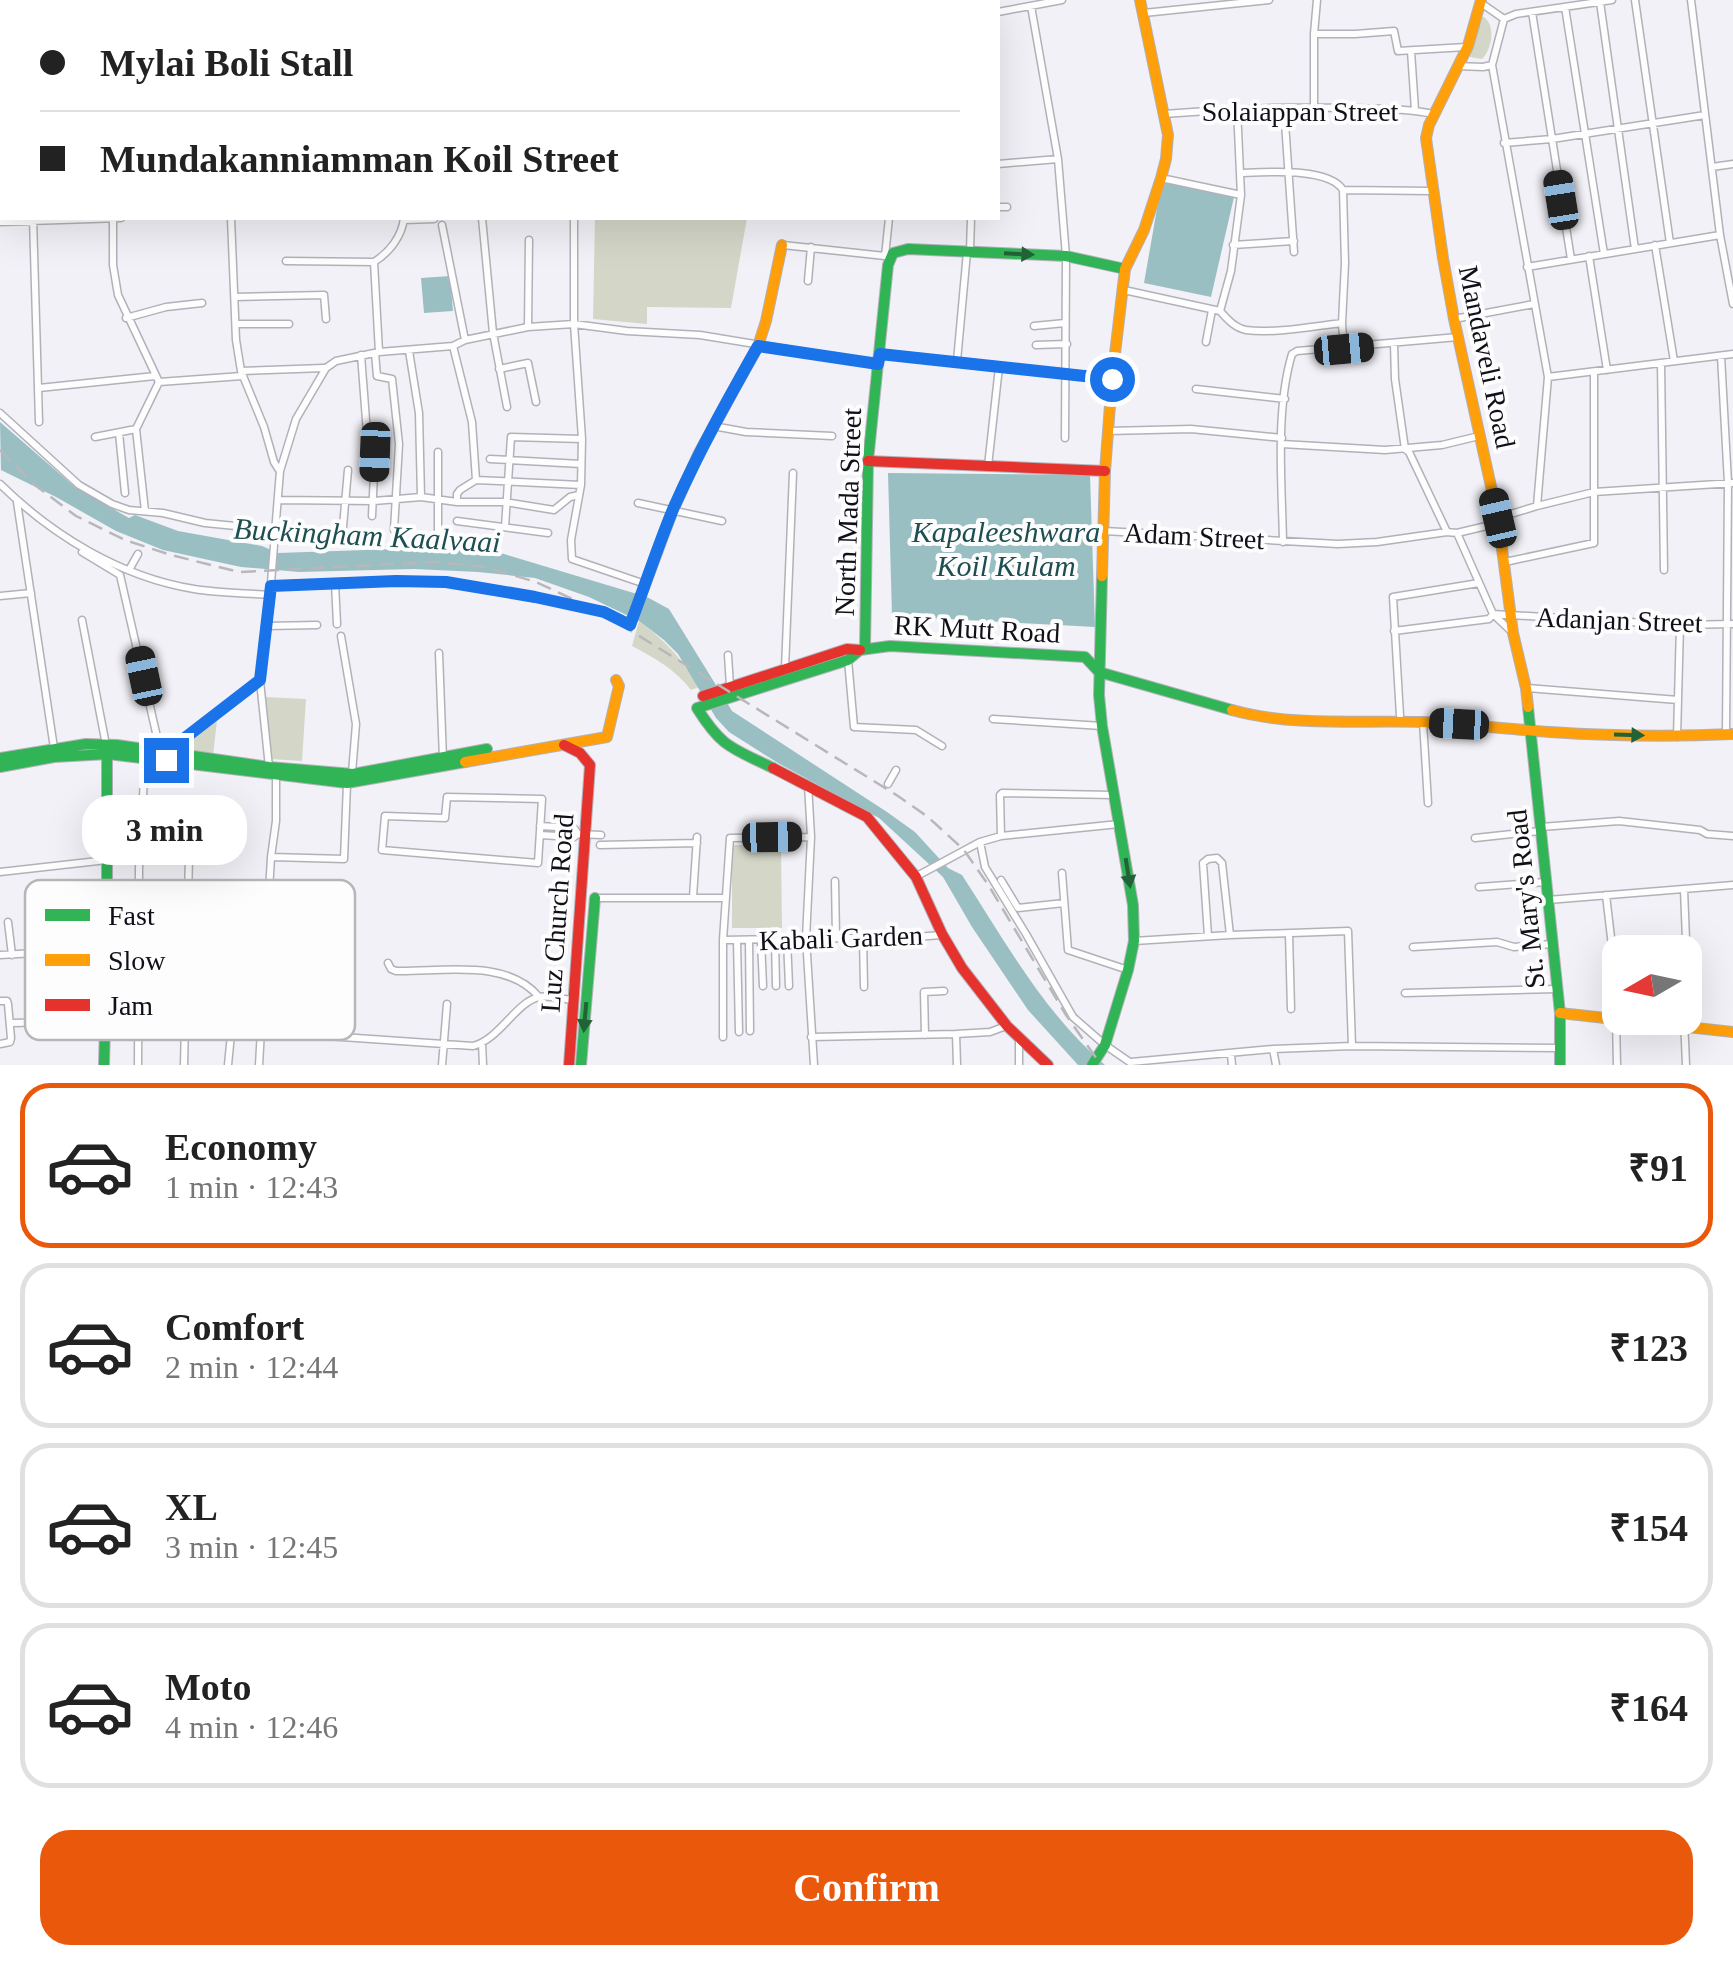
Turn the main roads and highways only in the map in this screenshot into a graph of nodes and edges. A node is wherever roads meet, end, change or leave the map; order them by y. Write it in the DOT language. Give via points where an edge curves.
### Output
graph roads {
  1 [pos="1140,0"];
  2 [pos="1481,2"];
  3 [pos="782,244"];
  4 [pos="1125,268"];
  5 [pos="868,461"];
  6 [pos="1104,471"];
  7 [pos="631,622"];
  8 [pos="862,649"];
  9 [pos="1099,672"];
  10 [pos="616,680"];
  11 [pos="702,703"];
  12 [pos="1532,728"];
  13 [pos="1729,734"];
  14 [pos="562,744"];
  15 [pos="107,749"];
  16 [pos="486,749"];
  17 [pos="165,754"];
  18 [pos="0,758"];
  19 [pos="443,761"];
  20 [pos="0,767"];
  21 [pos="107,880"];
  22 [pos="595,898"];
  23 [pos="575,966"];
  24 [pos="589,967"];
  25 [pos="1560,1013"];
  26 [pos="1602,1018"];
  27 [pos="1702,1026"];
  28 [pos="1733,1032"];
  29 [pos="105,1040"];
  30 [pos="104,1065"];
  31 [pos="569,1065"];
  32 [pos="581,1065"];
  33 [pos="1048,1065"];
  34 [pos="1092,1065"];
  35 [pos="1560,1065"];
  1 -- 4 [label="main road" via="1168,135 1161,178"];
  2 -- 12 [label="main road, Mandaveli Road" via="1426,138"];
  3 -- 7 [label="main road" via="758,346 673,510"];
  5 -- 4 [label="main road, North Mada Street, one-way" via="888,257 899,250 968,250 1066,256"];
  4 -- 6 [label="main road"];
  5 -- 6 [label="main road"];
  5 -- 8 [label="main road, North Mada Street"];
  6 -- 9 [label="main road"];
  8 -- 9 [label="main road, RK Mutt Road" via="1085,658"];
  8 -- 11 [label="main road, RK Mutt Road" via="848,660"];
  8 -- 11 [label="main road" via="728,686"];
  9 -- 12 [label="main road, RK Mutt Road" via="1257,717"];
  9 -- 34 [label="main road, one-way" via="1134,941"];
  10 -- 14 [label="main road" via="607,736"];
  11 -- 33 [label="main road" via="712,732 725,745 867,817 919,875 962,968"];
  12 -- 13 [label="main road, RK Mutt Road, one-way"];
  12 -- 25 [label="main road, St. Mary's Road"];
  14 -- 19 [label="main road"];
  14 -- 23 [label="main road, Luz Church Road" via="590,765"];
  15 -- 17 [label="main road"];
  15 -- 17 [label="main road" via="145,758"];
  15 -- 18 [label="main road" via="86,744"];
  15 -- 20 [label="main road"];
  15 -- 21 [label="main road"];
  16 -- 19 [label="main road"];
  17 -- 19 [label="main road" via="350,778"];
  22 -- 24 [label="main road, Luz Church Road"];
  23 -- 24 [label="main road"];
  23 -- 31 [label="main road, Luz Church Road"];
  24 -- 32 [label="main road, Luz Church Road, one-way"];
  25 -- 26 [label="main road"];
  25 -- 35 [label="main road, St. Mary's Road"];
  27 -- 28 [label="main road"];
  29 -- 30 [label="main road"];
}
